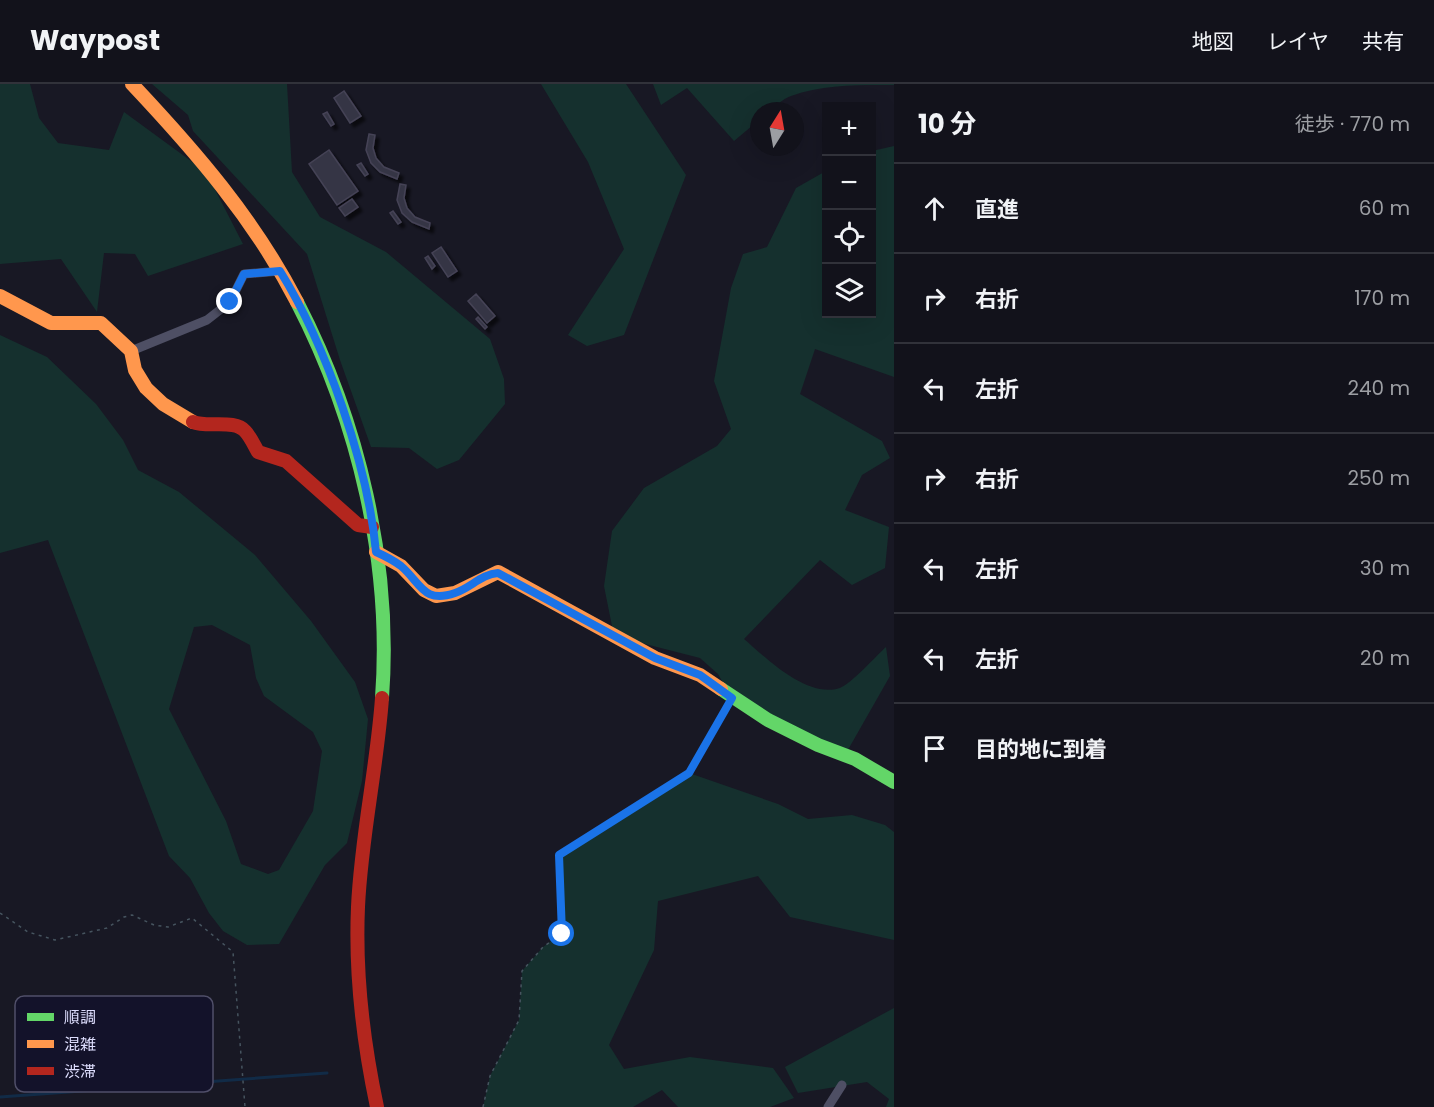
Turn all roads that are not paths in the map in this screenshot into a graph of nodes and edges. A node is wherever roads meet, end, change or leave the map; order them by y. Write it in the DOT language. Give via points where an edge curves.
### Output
graph roads {
  1 [pos="132,84"];
  2 [pos="280,271"];
  3 [pos="0,296"];
  4 [pos="131,351"];
  5 [pos="372,527"];
  6 [pos="376,552"];
  7 [pos="894,782"];
  8 [pos="842,1084"];
  9 [pos="377,1107"];
  10 [pos="828,1107"];
  1 -- 2 [label="street" via="213,171 243,210"];
  2 -- 4 [label="street" via="244,274 230,302 207,320"];
  2 -- 5 [label="street" via="314,336 340,404"];
  3 -- 4 [label="street" via="59,325 101,323"];
  4 -- 5 [label="street" via="135,370 163,404 200,425 239,426 258,452 286,461 358,525"];
  5 -- 6 [label="street"];
  6 -- 7 [label="street" via="402,567 424,592 436,596 458,592 489,573 498,573 655,658 700,675 768,720 855,759"];
  6 -- 9 [label="street" via="384,653 382,703 360,878 357,957 367,1063"];
  8 -- 10 [label="street"];
}
